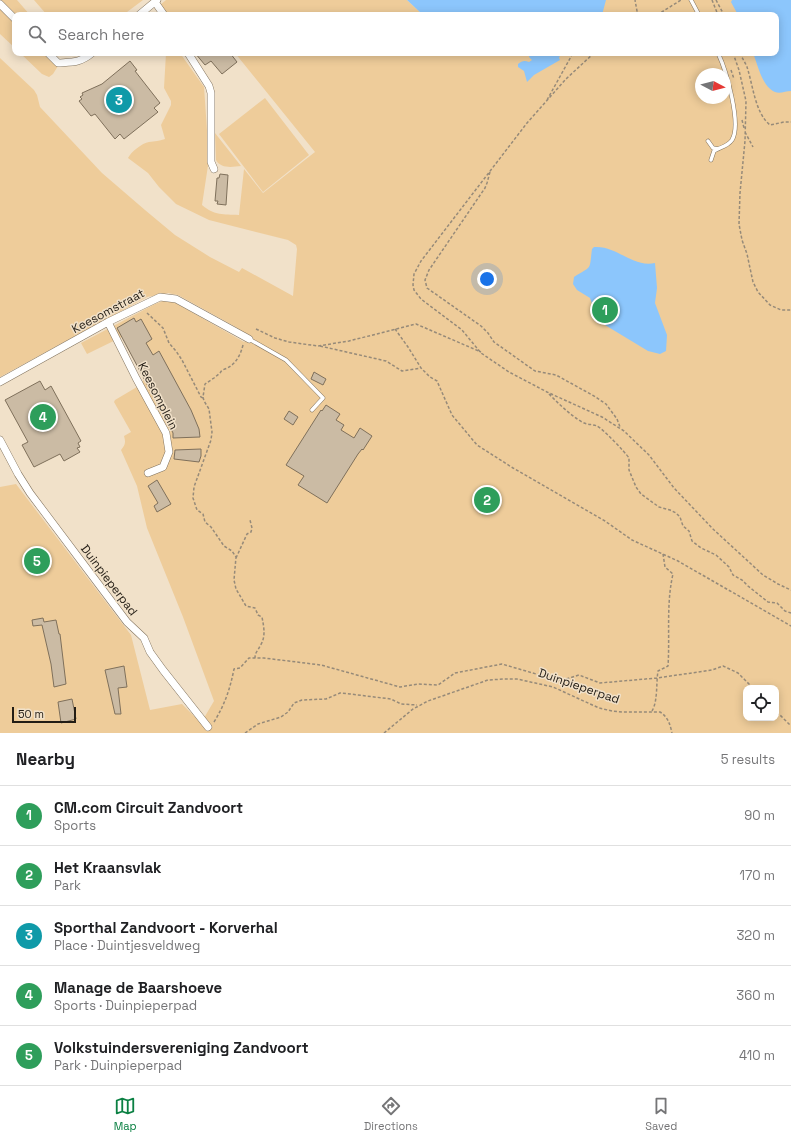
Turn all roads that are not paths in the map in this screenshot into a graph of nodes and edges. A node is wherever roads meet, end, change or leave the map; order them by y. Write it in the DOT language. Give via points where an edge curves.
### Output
graph roads {
  1 [pos="691,0"];
  2 [pos="156,1"];
  3 [pos="0,4"];
  4 [pos="143,12"];
  5 [pos="162,12"];
  6 [pos="697,12"];
  7 [pos="12,16"];
  8 [pos="51,56"];
  9 [pos="89,56"];
  10 [pos="190,56"];
  11 [pos="719,56"];
  12 [pos="708,141"];
  13 [pos="718,149"];
  14 [pos="711,160"];
  15 [pos="214,169"];
  16 [pos="108,322"];
  17 [pos="247,341"];
  18 [pos="0,382"];
  19 [pos="312,410"];
  20 [pos="0,440"];
  21 [pos="148,474"];
  22 [pos="210,725"];
  1 -- 6 [label="lane"];
  2 -- 4 [label="street"];
  2 -- 5 [label="street"];
  3 -- 7 [label="street"];
  8 -- 9 [label="street" via="58,63 84,60"];
  10 -- 15 [label="street" via="211,93 211,162"];
  11 -- 13 [label="lane" via="728,83 735,128 731,141"];
  12 -- 13 [label="lane"];
  13 -- 14 [label="lane" via="712,154"];
  16 -- 17 [label="street, Keesomstraat" via="160,297 171,298"];
  16 -- 18 [label="street, Keesomstraat"];
  16 -- 21 [label="street, Keesomplein" via="166,433 169,452 163,467"];
  17 -- 19 [label="lane" via="286,360 323,398"];
  20 -- 22 [label="street, Duinpieperpad" via="30,494 127,622 144,638 163,670"];
}
